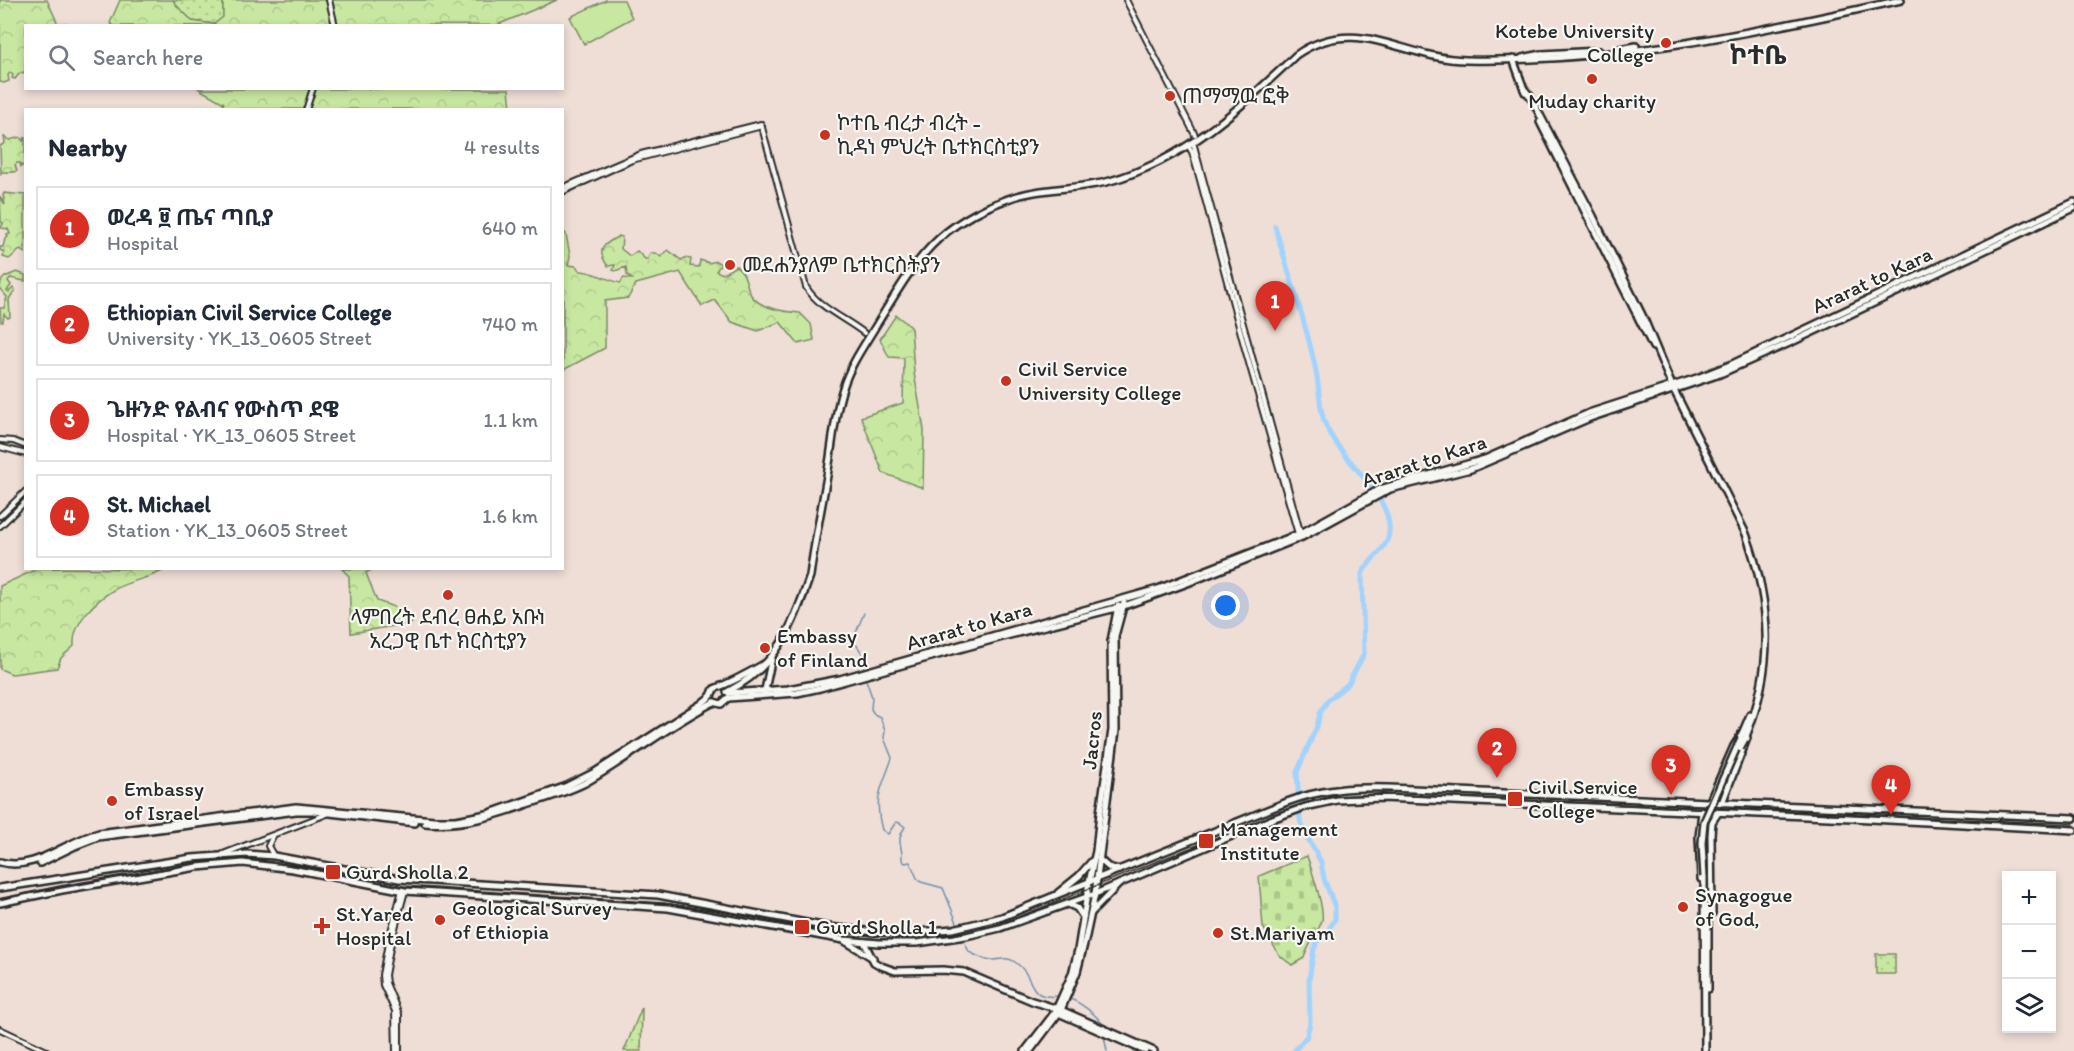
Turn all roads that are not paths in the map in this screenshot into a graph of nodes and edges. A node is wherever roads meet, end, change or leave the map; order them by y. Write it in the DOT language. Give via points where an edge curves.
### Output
graph roads {
  1 [pos="329,0"];
  2 [pos="1126,0"];
  3 [pos="1901,0"];
  4 [pos="1832,12"];
  5 [pos="1827,17"];
  6 [pos="335,24"];
  7 [pos="1636,46"];
  8 [pos="1515,59"];
  9 [pos="312,90"];
  10 [pos="307,108"];
  11 [pos="1192,141"];
  12 [pos="564,189"];
  13 [pos="2074,202"];
  14 [pos="2074,207"];
  15 [pos="2060,211"];
  16 [pos="864,333"];
  17 [pos="1673,388"];
  18 [pos="0,440"];
  19 [pos="24,445"];
  20 [pos="0,447"];
  21 [pos="24,453"];
  22 [pos="24,493"];
  23 [pos="24,503"];
  24 [pos="0,516"];
  25 [pos="0,526"];
  26 [pos="1300,535"];
  27 [pos="1121,603"];
  28 [pos="772,655"];
  29 [pos="765,663"];
  30 [pos="860,676"];
  31 [pos="722,687"];
  32 [pos="765,690"];
  33 [pos="728,694"];
  34 [pos="711,696"];
  35 [pos="714,702"];
  36 [pos="1744,735"];
  37 [pos="1709,803"];
  38 [pos="1722,803"];
  39 [pos="1852,808"];
  40 [pos="331,811"];
  41 [pos="502,811"];
  42 [pos="1702,812"];
  43 [pos="1718,813"];
  44 [pos="1852,818"];
  45 [pos="2074,818"];
  46 [pos="2074,830"];
  47 [pos="274,835"];
  48 [pos="222,854"];
  49 [pos="274,856"];
  50 [pos="1097,858"];
  51 [pos="0,863"];
  52 [pos="1120,870"];
  53 [pos="1095,879"];
  54 [pos="1089,882"];
  55 [pos="1120,882"];
  56 [pos="485,885"];
  57 [pos="0,888"];
  58 [pos="403,890"];
  59 [pos="1095,894"];
  60 [pos="486,896"];
  61 [pos="1087,896"];
  62 [pos="1052,898"];
  63 [pos="0,903"];
  64 [pos="1066,904"];
  65 [pos="1091,913"];
  66 [pos="1084,918"];
  67 [pos="844,940"];
  68 [pos="864,942"];
  69 [pos="879,943"];
  70 [pos="873,959"];
  71 [pos="1707,961"];
  72 [pos="1066,993"];
  73 [pos="1056,1010"];
  74 [pos="0,1029"];
  75 [pos="1108,1032"];
  76 [pos="47,1051"];
  77 [pos="398,1051"];
  78 [pos="1025,1051"];
  79 [pos="1030,1051"];
  80 [pos="1150,1051"];
  81 [pos="1707,1051"];
  1 -- 6 [label="main road"];
  2 -- 11 [label="main road"];
  3 -- 5 [label="main road"];
  4 -- 5 [label="main road"];
  5 -- 8 [label="main road" via="1623,53"];
  7 -- 8 [label="main road"];
  8 -- 11 [label="main road" via="1455,59 1361,37 1330,38 1296,55 1235,112"];
  8 -- 17 [label="main road" via="1524,89"];
  9 -- 10 [label="main road"];
  11 -- 26 [label="main road"];
  11 -- 28 [label="main road" via="1161,162 1109,181 1022,194 976,211 944,230 921,255 847,376 837,412 810,576 785,637"];
  12 -- 16 [label="main road" via="642,154 762,125 806,287 822,305"];
  13 -- 15 [label="main road, Ararat to Kara"];
  14 -- 15 [label="main road, Ararat to Kara"];
  15 -- 17 [label="main road, Ararat to Kara" via="1767,353 1710,378"];
  17 -- 26 [label="main road, Ararat to Kara" via="1485,459 1389,487"];
  17 -- 36 [label="main road" via="1746,534 1764,595 1766,659 1760,697"];
  18 -- 19 [label="main road"];
  20 -- 21 [label="main road"];
  22 -- 24 [label="main road"];
  23 -- 25 [label="main road"];
  26 -- 27 [label="main road, Ararat to Kara" via="1185,584"];
  27 -- 30 [label="main road, Ararat to Kara"];
  27 -- 50 [label="main road, Jacros" via="1111,641 1114,730"];
  28 -- 29 [label="main road"];
  28 -- 32 [label="main road"];
  29 -- 31 [label="main road"];
  29 -- 33 [label="main road" via="764,668"];
  30 -- 32 [label="main road, Ararat to Kara"];
  30 -- 33 [label="main road, Ararat to Kara" via="797,693"];
  31 -- 33 [label="main road"];
  31 -- 34 [label="main road" via="714,689"];
  32 -- 33 [label="main road, Ararat to Kara"];
  33 -- 35 [label="main road" via="721,704"];
  34 -- 35 [label="main road"];
  34 -- 41 [label="main road" via="580,780"];
  35 -- 41 [label="main road" via="582,784"];
  36 -- 37 [label="main road" via="1734,746"];
  36 -- 38 [label="main road" via="1746,743"];
  36 -- 71 [label="main road, bridge" via="1703,828"];
  37 -- 38 [label="main road"];
  37 -- 52 [label="main road" via="1371,788 1331,790 1302,796"];
  38 -- 39 [label="main road"];
  39 -- 44 [label="main road"];
  39 -- 45 [label="main road"];
  40 -- 41 [label="main road" via="447,820"];
  40 -- 47 [label="main road"];
  40 -- 51 [label="main road" via="296,811 88,838 30,866"];
  42 -- 43 [label="main road"];
  42 -- 55 [label="main road" via="1382,798 1337,800 1305,807"];
  42 -- 71 [label="main road" via="1702,957"];
  43 -- 44 [label="main road"];
  43 -- 71 [label="main road" via="1711,835 1712,952"];
  44 -- 46 [label="main road"];
  47 -- 48 [label="main road"];
  47 -- 49 [label="main road" via="268,846"];
  48 -- 49 [label="main road"];
  48 -- 57 [label="main road"];
  49 -- 56 [label="main road" via="399,879"];
  50 -- 52 [label="main road"];
  50 -- 53 [label="main road, Jacros"];
  50 -- 54 [label="main road, Jacros"];
  50 -- 62 [label="main road"];
  52 -- 53 [label="main road"];
  53 -- 54 [label="main road"];
  53 -- 59 [label="main road, Jacros"];
  54 -- 61 [label="main road, Jacros"];
  54 -- 62 [label="main road"];
  55 -- 59 [label="main road"];
  55 -- 65 [label="main road"];
  56 -- 60 [label="main road"];
  56 -- 62 [label="main road" via="658,895 855,930 905,933 964,927"];
  58 -- 60 [label="main road"];
  58 -- 63 [label="main road" via="243,863 209,865"];
  58 -- 77 [label="main road" via="382,975 395,1011"];
  59 -- 61 [label="main road"];
  59 -- 65 [label="main road, Jacros"];
  60 -- 67 [label="main road" via="668,908"];
  61 -- 64 [label="main road"];
  61 -- 66 [label="main road, Jacros"];
  64 -- 66 [label="main road" via="1077,908"];
  64 -- 69 [label="main road" via="966,936 917,943"];
  65 -- 72 [label="main road, Jacros" via="1082,957"];
  66 -- 72 [label="main road, Jacros"];
  67 -- 68 [label="main road"];
  67 -- 70 [label="main road"];
  68 -- 69 [label="main road"];
  68 -- 70 [label="main road"];
  69 -- 70 [label="main road"];
  70 -- 73 [label="main road" via="895,971 963,972"];
  71 -- 81 [label="main road"];
  72 -- 73 [label="main road"];
  73 -- 75 [label="main road"];
  73 -- 75 [label="main road"];
  73 -- 78 [label="main road"];
  73 -- 79 [label="main road"];
  74 -- 76 [label="main road"];
  75 -- 80 [label="main road"];
}
